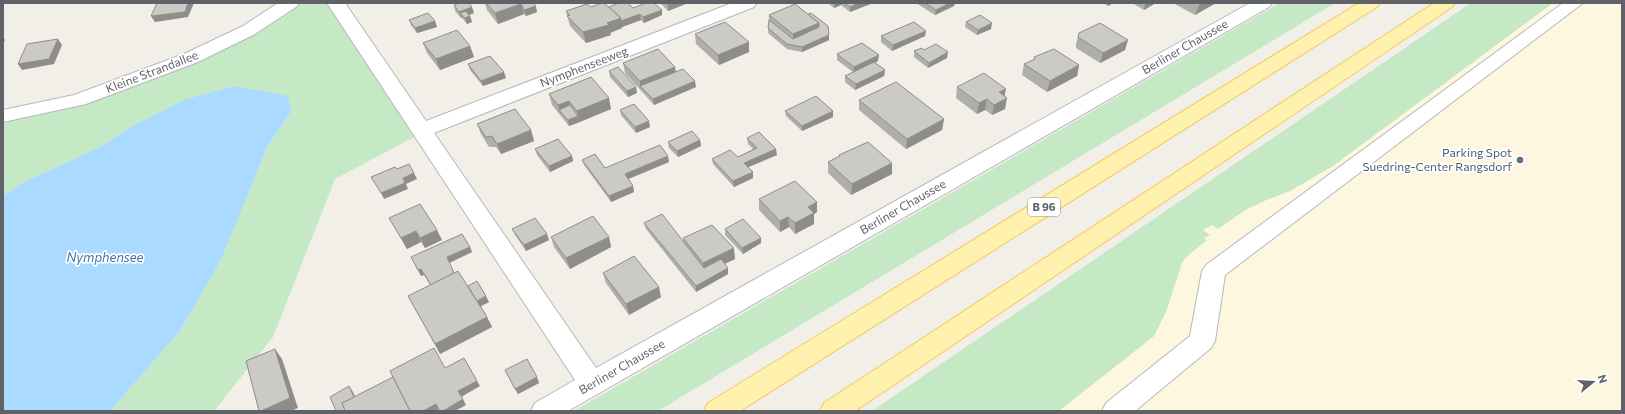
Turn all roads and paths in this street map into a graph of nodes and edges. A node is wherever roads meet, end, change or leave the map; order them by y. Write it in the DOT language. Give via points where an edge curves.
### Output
graph roads {
  1 [pos="290,3"];
  2 [pos="336,3"];
  3 [pos="748,3"];
  4 [pos="1263,3"];
  5 [pos="1371,3"];
  6 [pos="1446,3"];
  7 [pos="1574,3"];
  8 [pos="3,116"];
  9 [pos="421,130"];
  10 [pos="592,384"];
  11 [pos="544,411"];
  12 [pos="717,411"];
  13 [pos="833,411"];
  14 [pos="1115,411"];
  1 -- 8 [label="street, Kleine Strandallee" via="249,30 191,58 79,100"];
  2 -- 9 [label="street"];
  3 -- 9 [label="street, Nymphenseeweg"];
  4 -- 10 [label="street, Berliner Chaussee"];
  5 -- 12 [label="main road, B 96"];
  6 -- 13 [label="main road"];
  7 -- 14 [label="street" via="1214,271 1202,341"];
  9 -- 10 [label="street"];
  10 -- 11 [label="street, Berliner Chaussee"];
}
